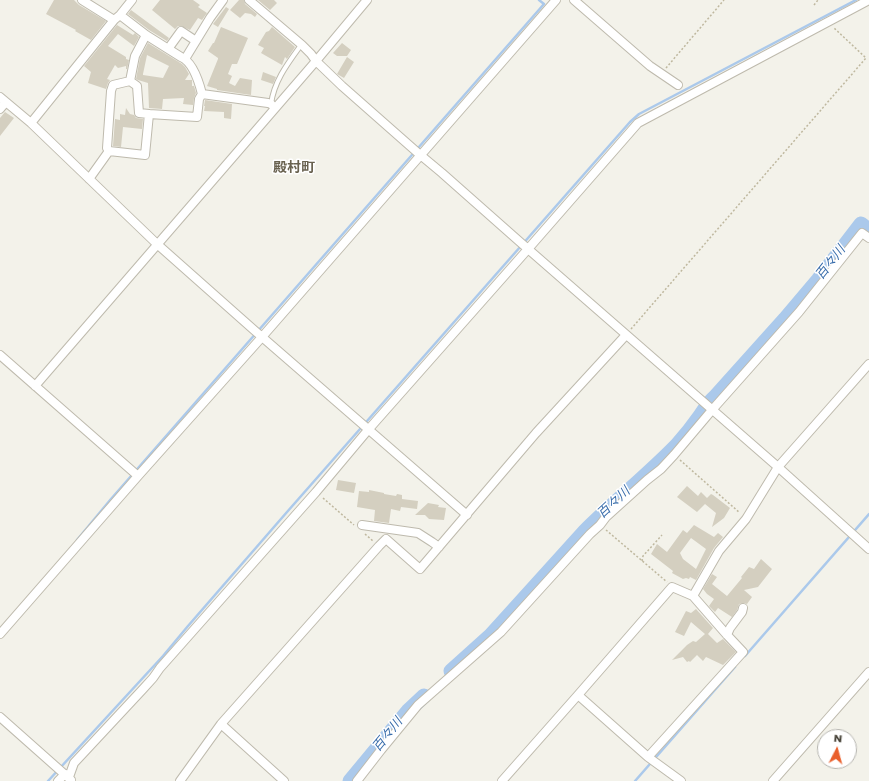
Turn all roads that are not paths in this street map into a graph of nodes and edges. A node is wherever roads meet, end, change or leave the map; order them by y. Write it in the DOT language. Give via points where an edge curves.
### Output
graph roads {
  1 [pos="82,0"];
  2 [pos="132,0"];
  3 [pos="223,0"];
  4 [pos="249,0"];
  5 [pos="367,0"];
  6 [pos="556,0"];
  7 [pos="574,0"];
  8 [pos="869,0"];
  9 [pos="117,18"];
  10 [pos="146,35"];
  11 [pos="196,41"];
  12 [pos="302,44"];
  13 [pos="168,49"];
  14 [pos="185,59"];
  15 [pos="316,61"];
  16 [pos="130,81"];
  17 [pos="678,85"];
  18 [pos="202,94"];
  19 [pos="3,100"];
  20 [pos="273,106"];
  21 [pos="0,109"];
  22 [pos="149,114"];
  23 [pos="31,123"];
  24 [pos="109,151"];
  25 [pos="417,153"];
  26 [pos="89,179"];
  27 [pos="869,238"];
  28 [pos="157,244"];
  29 [pos="524,246"];
  30 [pos="259,334"];
  31 [pos="626,335"];
  32 [pos="0,355"];
  33 [pos="869,364"];
  34 [pos="34,386"];
  35 [pos="711,410"];
  36 [pos="365,427"];
  37 [pos="778,467"];
  38 [pos="135,474"];
  39 [pos="467,515"];
  40 [pos="360,528"];
  41 [pos="390,530"];
  42 [pos="386,539"];
  43 [pos="439,547"];
  44 [pos="869,549"];
  45 [pos="694,596"];
  46 [pos="743,608"];
  47 [pos="0,634"];
  48 [pos="727,635"];
  49 [pos="869,672"];
  50 [pos="578,696"];
  51 [pos="0,717"];
  52 [pos="221,724"];
  53 [pos="648,757"];
  54 [pos="65,774"];
  55 [pos="58,781"];
  56 [pos="180,781"];
  57 [pos="284,781"];
  58 [pos="357,781"];
  59 [pos="502,781"];
  60 [pos="681,781"];
  61 [pos="773,781"];
  1 -- 9 [label="street"];
  2 -- 9 [label="street"];
  3 -- 11 [label="street"];
  4 -- 12 [label="street"];
  5 -- 15 [label="street"];
  6 -- 25 [label="street"];
  7 -- 17 [label="street" via="650,66"];
  8 -- 29 [label="street" via="638,123"];
  9 -- 10 [label="street"];
  9 -- 23 [label="street"];
  10 -- 13 [label="street"];
  10 -- 16 [label="street" via="135,56"];
  11 -- 13 [label="street" via="181,31"];
  11 -- 14 [label="street"];
  12 -- 15 [label="street"];
  12 -- 20 [label="lane" via="280,76 274,90"];
  13 -- 14 [label="street"];
  14 -- 18 [label="street" via="197,76"];
  15 -- 20 [label="street"];
  15 -- 25 [label="street"];
  16 -- 22 [label="street" via="137,86 139,113"];
  16 -- 24 [label="street" via="113,85 107,148"];
  18 -- 20 [label="street" via="268,103"];
  18 -- 22 [label="street" via="199,99 198,117"];
  19 -- 21 [label="street"];
  19 -- 23 [label="street"];
  20 -- 28 [label="street"];
  22 -- 24 [label="street" via="144,155"];
  23 -- 26 [label="street"];
  24 -- 26 [label="street"];
  25 -- 29 [label="street"];
  25 -- 30 [label="street"];
  26 -- 28 [label="street"];
  27 -- 35 [label="street" via="862,233 800,312"];
  28 -- 30 [label="street"];
  28 -- 34 [label="street"];
  29 -- 31 [label="street"];
  29 -- 36 [label="street"];
  30 -- 36 [label="street"];
  30 -- 38 [label="street"];
  31 -- 35 [label="street"];
  31 -- 39 [label="street" via="536,433"];
  32 -- 34 [label="street"];
  33 -- 37 [label="street"];
  34 -- 38 [label="street"];
  35 -- 37 [label="street"];
  35 -- 58 [label="street" via="661,469 606,517 501,632 418,705"];
  36 -- 39 [label="street"];
  36 -- 54 [label="street" via="316,492"];
  37 -- 44 [label="street"];
  37 -- 45 [label="street" via="746,519 719,551"];
  38 -- 47 [label="street"];
  39 -- 43 [label="street"];
  40 -- 41 [label="street"];
  41 -- 42 [label="street"];
  41 -- 43 [label="street" via="418,534"];
  42 -- 43 [label="street" via="420,569"];
  42 -- 52 [label="street"];
  45 -- 48 [label="street"];
  45 -- 50 [label="street" via="672,587"];
  46 -- 48 [label="street"];
  48 -- 53 [label="street" via="743,652"];
  49 -- 61 [label="street"];
  50 -- 53 [label="street"];
  50 -- 59 [label="street"];
  51 -- 54 [label="street"];
  52 -- 56 [label="street"];
  52 -- 57 [label="street"];
  53 -- 60 [label="street"];
  54 -- 55 [label="street"];
}
